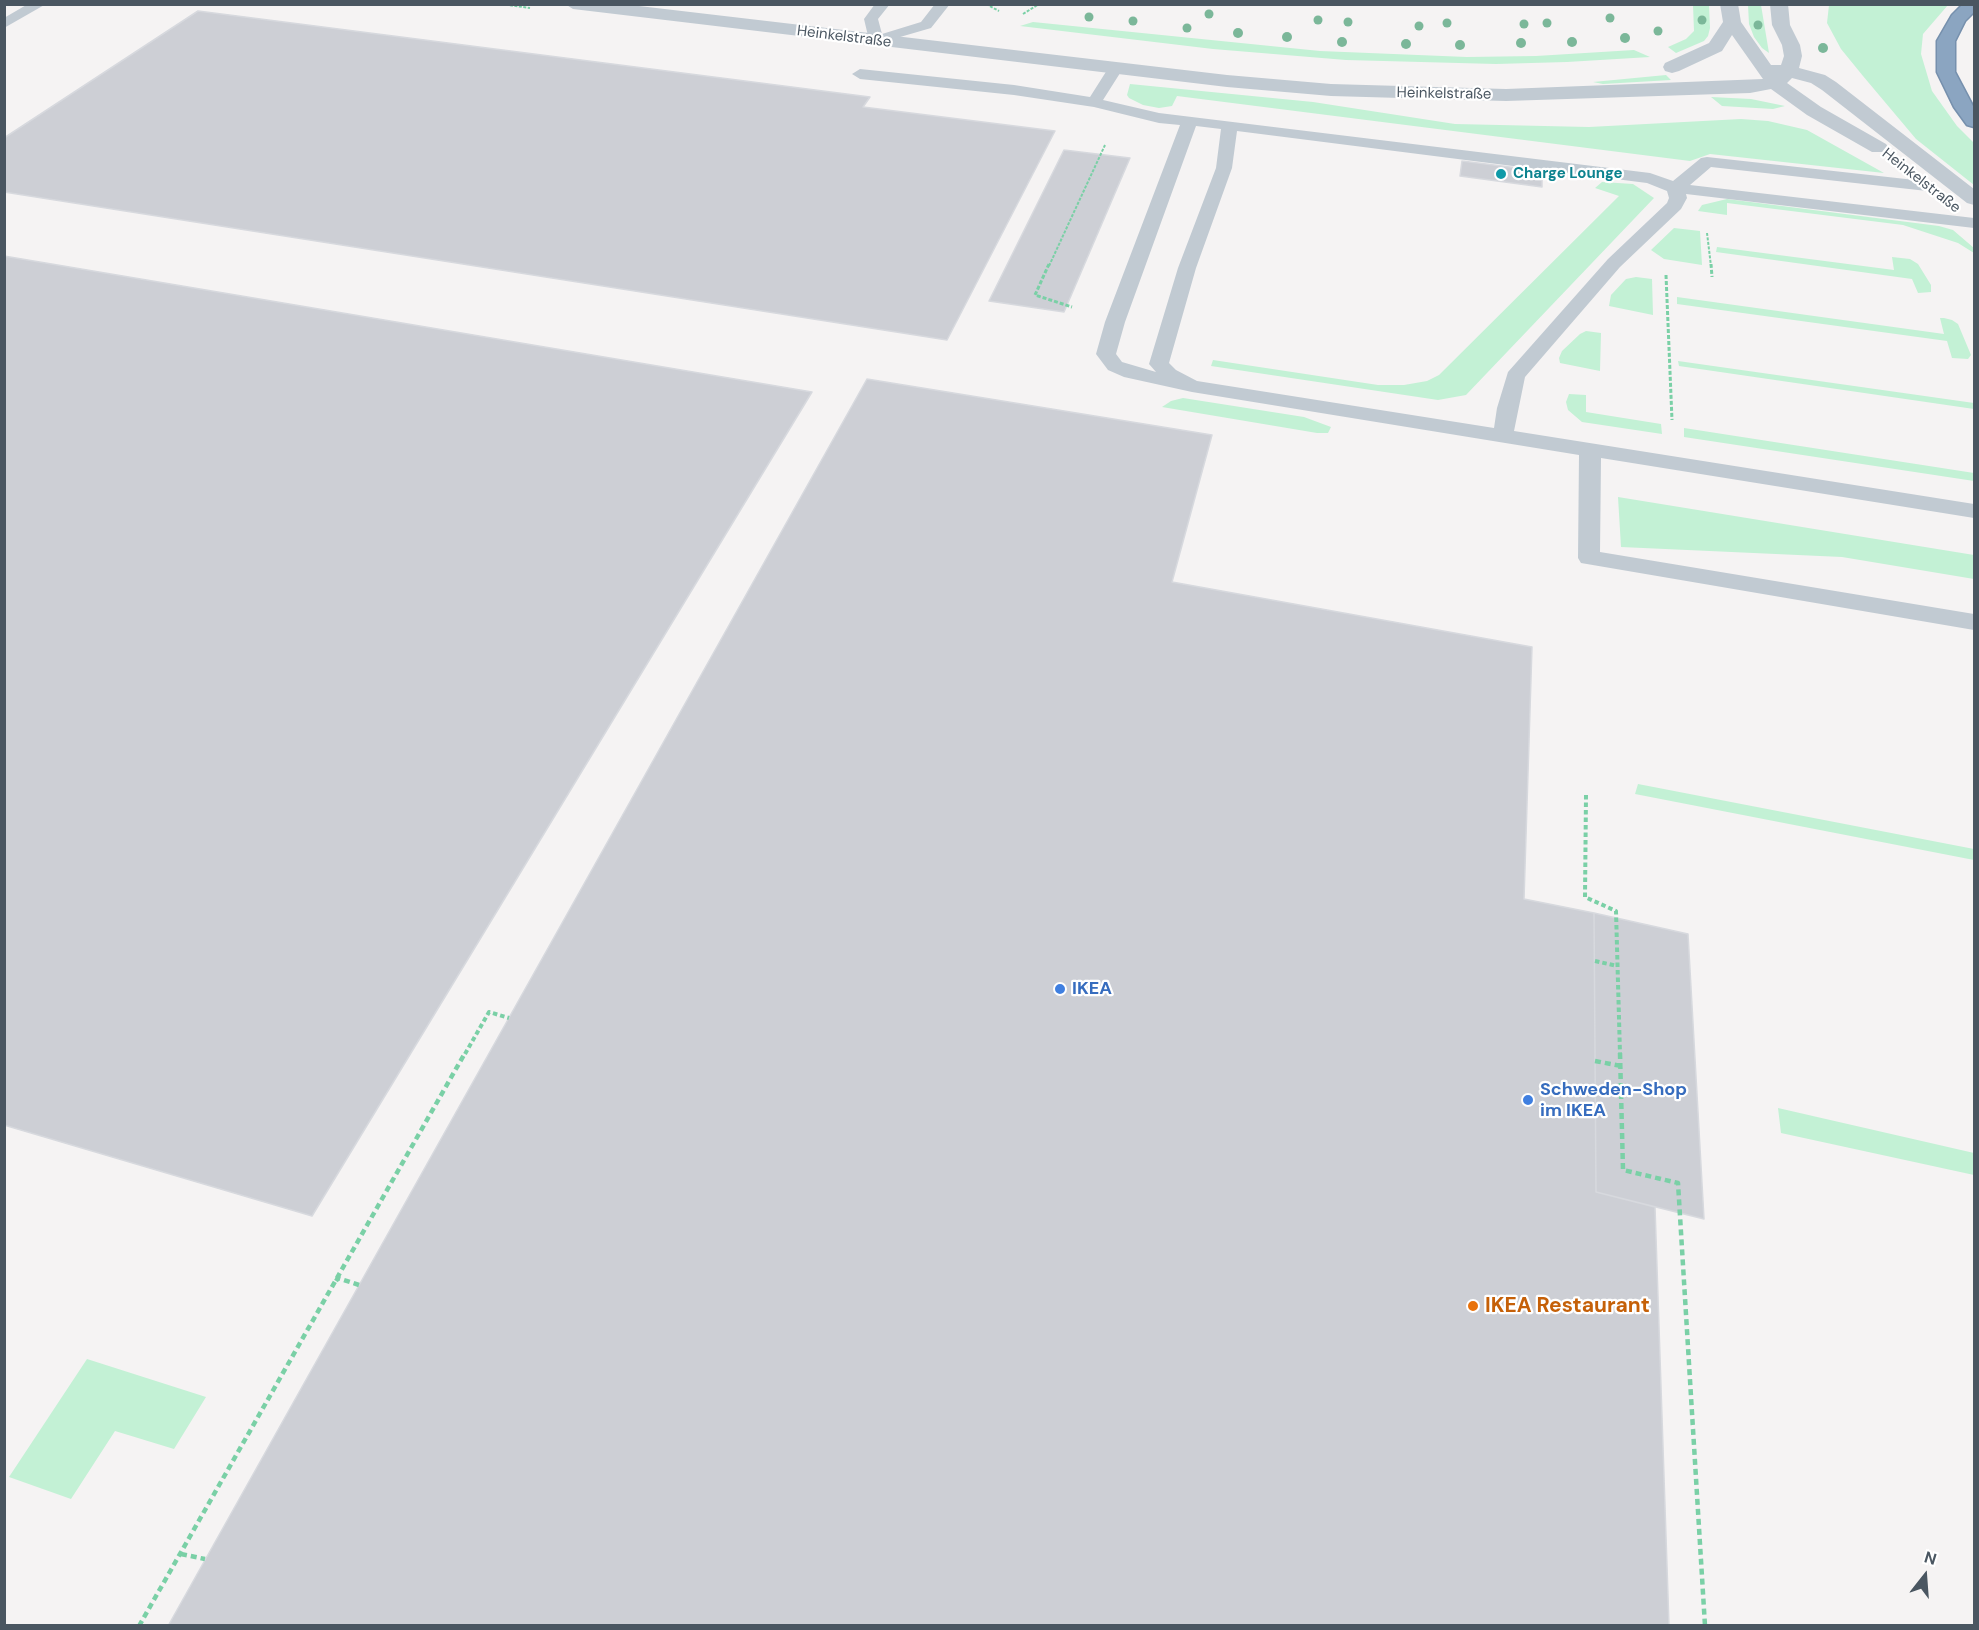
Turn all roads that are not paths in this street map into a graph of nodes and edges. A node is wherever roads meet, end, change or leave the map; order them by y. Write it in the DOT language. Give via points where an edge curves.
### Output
graph roads {
  1 [pos="39,4"];
  2 [pos="573,4"];
  3 [pos="883,4"];
  4 [pos="944,4"];
  5 [pos="1779,4"];
  6 [pos="1973,4"];
  7 [pos="1731,13"];
  8 [pos="849,16"];
  9 [pos="871,19"];
  10 [pos="4,24"];
  11 [pos="926,25"];
  12 [pos="948,28"];
  13 [pos="876,40"];
  14 [pos="1125,49"];
  15 [pos="1672,67"];
  16 [pos="1649,68"];
  17 [pos="1718,69"];
  18 [pos="1741,69"];
  19 [pos="1114,70"];
  20 [pos="860,74"];
  21 [pos="1776,75"];
  22 [pos="1094,102"];
  23 [pos="1190,121"];
  24 [pos="1974,121"];
  25 [pos="1230,125"];
  26 [pos="1687,179"];
  27 [pos="1950,198"];
  28 [pos="1974,223"];
  29 [pos="1192,386"];
  30 [pos="1503,437"];
  31 [pos="1590,451"];
  32 [pos="1974,511"];
  33 [pos="1974,622"];
  1 -- 10 [label="lane"];
  2 -- 13 [label="street, Heinkelstraße"];
  3 -- 9 [label="lane"];
  4 -- 11 [label="lane"];
  5 -- 21 [label="street" via="1780,25 1793,56"];
  6 -- 24 [label="highway" via="1946,41 1946,72"];
  7 -- 15 [label="street, Heinkelstraße" via="1716,47"];
  7 -- 21 [label="street, Heinkelstraße"];
  8 -- 9 [label="street, Heinkelstraße"];
  9 -- 11 [label="street, Heinkelstraße"];
  9 -- 13 [label="lane"];
  11 -- 12 [label="street, Heinkelstraße"];
  11 -- 13 [label="lane"];
  13 -- 19 [label="street, Heinkelstraße"];
  14 -- 19 [label="street"];
  15 -- 16 [label="street, Heinkelstraße"];
  15 -- 17 [label="street, Heinkelstraße"];
  18 -- 21 [label="street, Heinkelstraße"];
  19 -- 21 [label="street, Heinkelstraße" via="1434,95 1570,95 1750,87"];
  19 -- 22 [label="lane"];
  20 -- 22 [label="lane"];
  21 -- 27 [label="street, Heinkelstraße" via="1814,111 1850,129"];
  21 -- 27 [label="street, Heinkelstraße" via="1818,79 1829,86"];
  22 -- 23 [label="lane" via="1159,118"];
  23 -- 25 [label="lane"];
  23 -- 29 [label="lane" via="1106,354 1115,366 1131,373"];
  25 -- 26 [label="lane" via="1650,178"];
  25 -- 29 [label="lane" via="1224,168 1187,268 1159,364"];
  26 -- 27 [label="lane"];
  26 -- 27 [label="lane" via="1707,162"];
  26 -- 28 [label="lane"];
  26 -- 30 [label="lane" via="1675,206 1614,263 1515,376"];
  27 -- 28 [label="street, Heinkelstraße"];
  29 -- 30 [label="lane"];
  30 -- 31 [label="lane"];
  31 -- 32 [label="lane"];
  31 -- 33 [label="lane" via="1589,558"];
}
